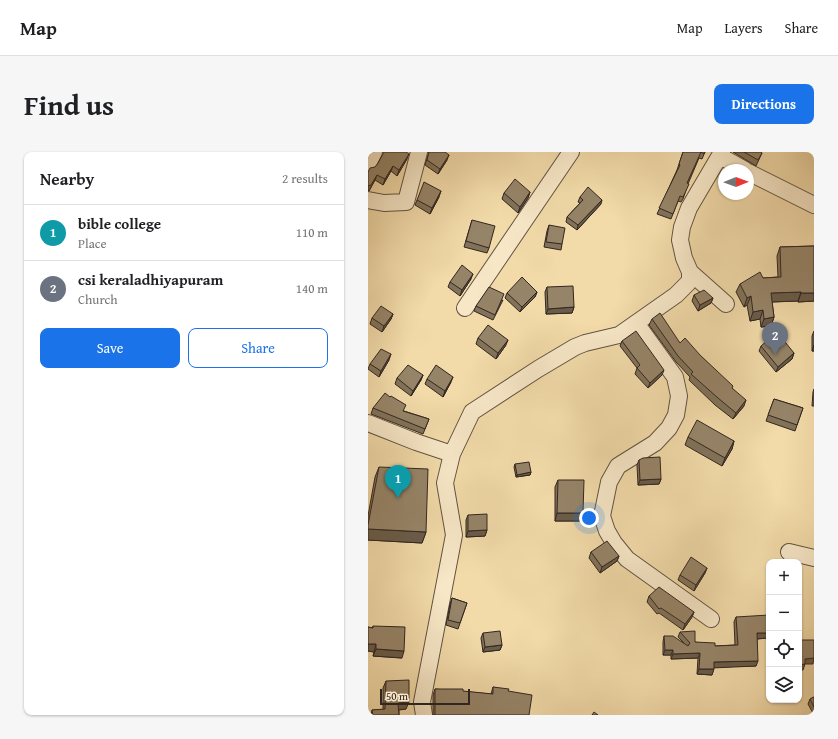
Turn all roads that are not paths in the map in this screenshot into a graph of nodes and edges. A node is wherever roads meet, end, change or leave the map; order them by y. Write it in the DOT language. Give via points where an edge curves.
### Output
graph roads {
  1 [pos="374,152"];
  2 [pos="419,152"];
  3 [pos="571,152"];
  4 [pos="721,154"];
  5 [pos="368,164"];
  6 [pos="736,164"];
  7 [pos="754,175"];
  8 [pos="368,200"];
  9 [pos="814,205"];
  10 [pos="690,272"];
  11 [pos="726,304"];
  12 [pos="465,308"];
  13 [pos="636,323"];
  14 [pos="368,423"];
  15 [pos="452,454"];
  16 [pos="789,552"];
  17 [pos="814,558"];
  18 [pos="711,618"];
  19 [pos="424,715"];
  1 -- 5 [label="street"];
  2 -- 8 [label="street" via="406,202 384,203"];
  3 -- 12 [label="street"];
  4 -- 6 [label="street"];
  4 -- 10 [label="street" via="689,208 682,227 681,249"];
  7 -- 9 [label="street"];
  10 -- 11 [label="street"];
  10 -- 13 [label="street" via="688,283 676,295"];
  13 -- 15 [label="street" via="619,335 575,347 472,412"];
  13 -- 18 [label="street" via="675,377 679,396 676,415 669,428 655,443 618,466 609,482 602,516 614,543 627,559"];
  14 -- 15 [label="street"];
  15 -- 19 [label="street" via="445,483 454,535 422,702"];
  16 -- 17 [label="street"];
}
